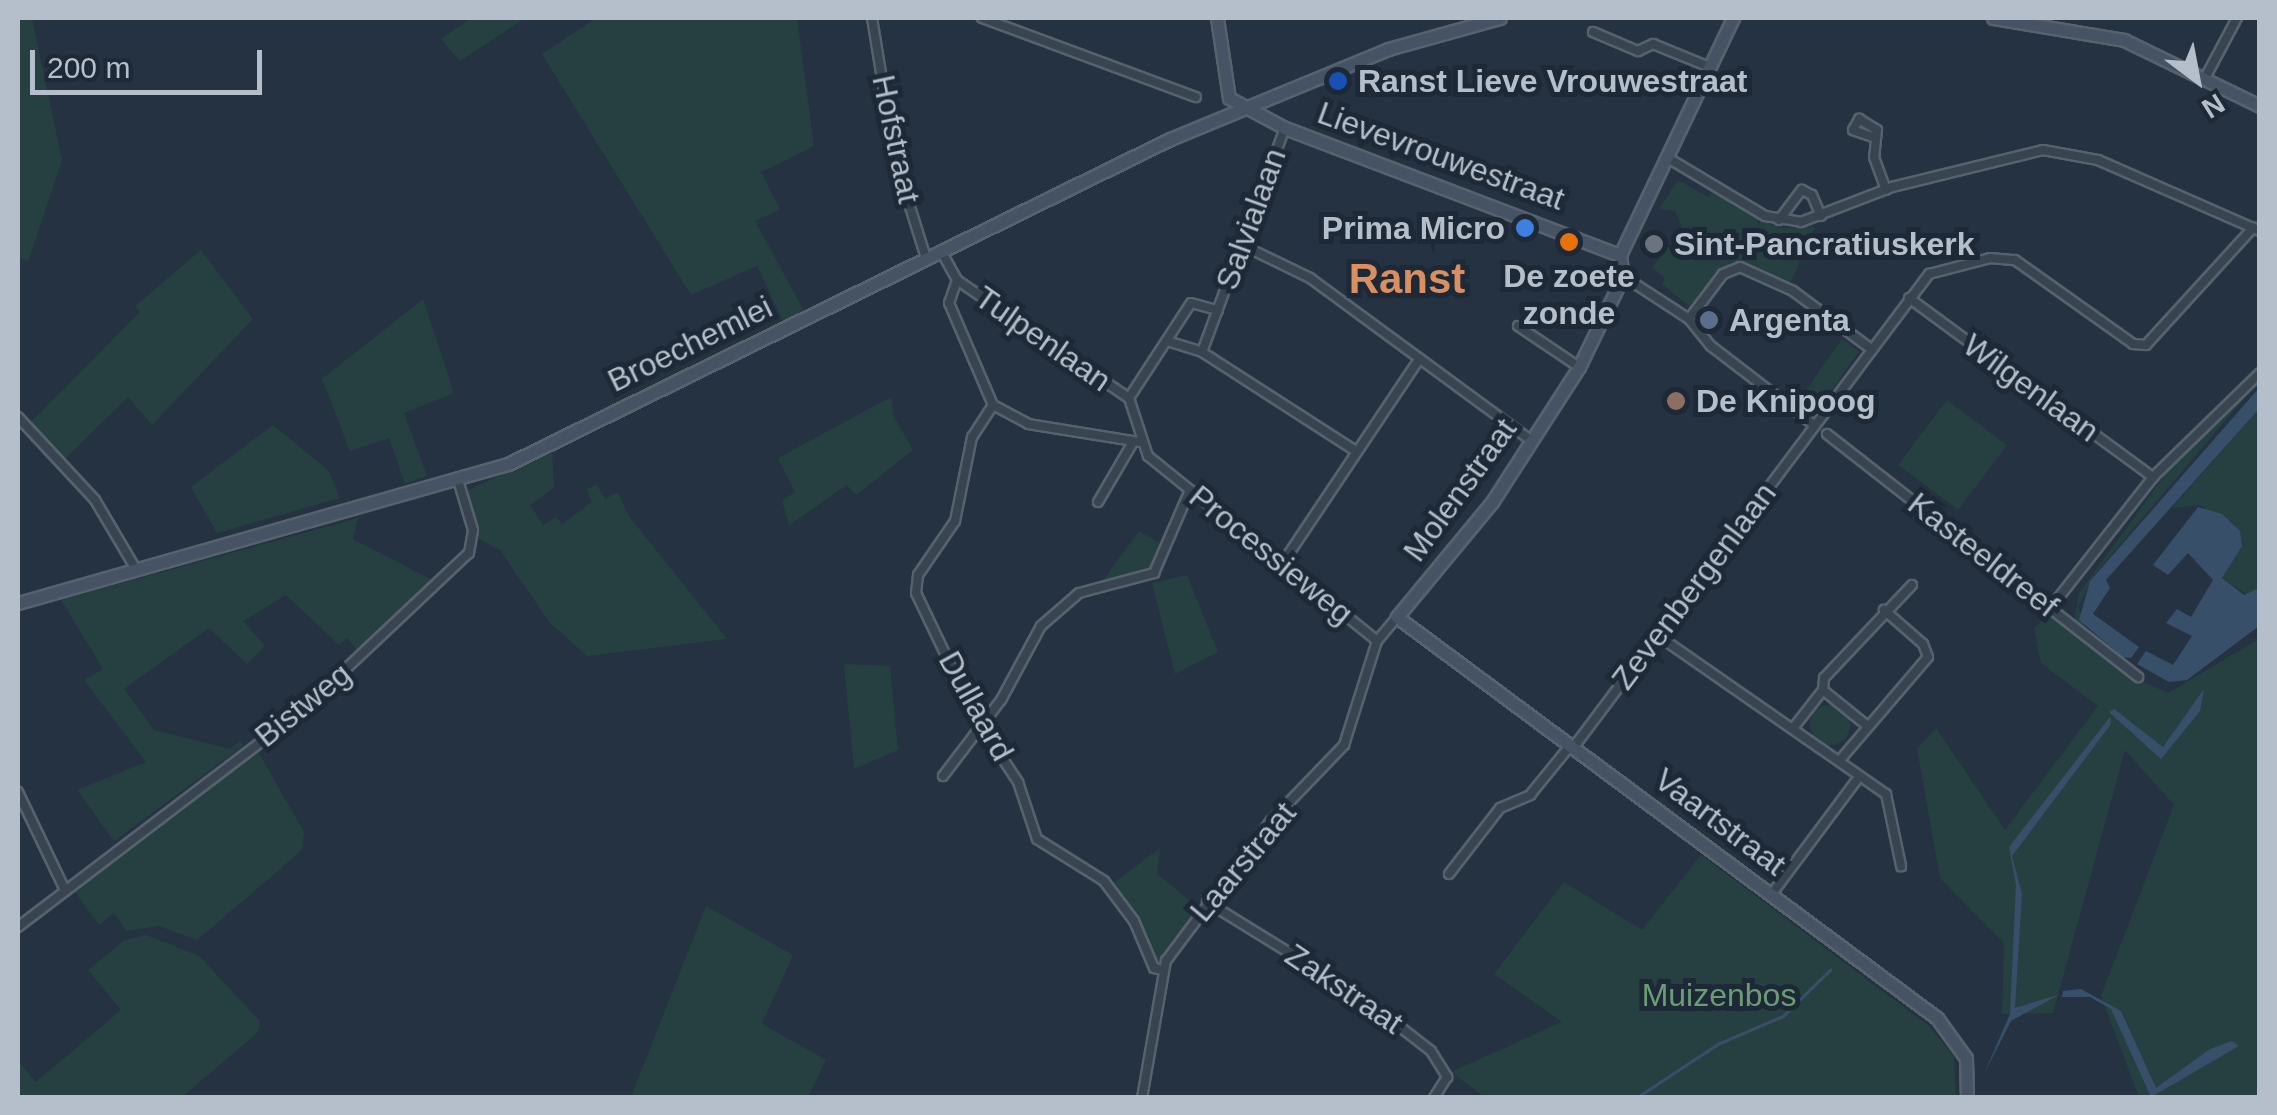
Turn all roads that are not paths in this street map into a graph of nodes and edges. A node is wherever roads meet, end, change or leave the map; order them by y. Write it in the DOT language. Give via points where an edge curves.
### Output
graph roads {
  1 [pos="872,18"];
  2 [pos="982,18"];
  3 [pos="1218,18"];
  4 [pos="1500,18"];
  5 [pos="1733,18"];
  6 [pos="1993,18"];
  7 [pos="2237,18"];
  8 [pos="1593,32"];
  9 [pos="1708,66"];
  10 [pos="2204,78"];
  11 [pos="1274,94"];
  12 [pos="1196,97"];
  13 [pos="1245,106"];
  14 [pos="2260,106"];
  15 [pos="1270,120"];
  16 [pos="1285,128"];
  17 [pos="1873,137"];
  18 [pos="1668,158"];
  19 [pos="1886,190"];
  20 [pos="1821,216"];
  21 [pos="1779,220"];
  22 [pos="2256,230"];
  23 [pos="1242,245"];
  24 [pos="940,251"];
  25 [pos="1620,255"];
  26 [pos="926,258"];
  27 [pos="1623,276"];
  28 [pos="957,280"];
  29 [pos="1909,298"];
  30 [pos="1218,310"];
  31 [pos="1688,318"];
  32 [pos="1518,326"];
  33 [pos="1167,340"];
  34 [pos="1871,348"];
  35 [pos="1202,352"];
  36 [pos="1419,358"];
  37 [pos="1580,367"];
  38 [pos="2260,373"];
  39 [pos="1129,398"];
  40 [pos="993,405"];
  41 [pos="18,417"];
  42 [pos="1814,425"];
  43 [pos="1827,434"];
  44 [pos="1532,440"];
  45 [pos="1136,442"];
  46 [pos="1357,452"];
  47 [pos="2154,477"];
  48 [pos="458,480"];
  49 [pos="1190,490"];
  50 [pos="1098,502"];
  51 [pos="1282,564"];
  52 [pos="137,570"];
  53 [pos="1912,585"];
  54 [pos="18,603"];
  55 [pos="2052,606"];
  56 [pos="1884,610"];
  57 [pos="1397,616"];
  58 [pos="1657,635"];
  59 [pos="1377,641"];
  60 [pos="2138,677"];
  61 [pos="1823,690"];
  62 [pos="983,725"];
  63 [pos="1866,725"];
  64 [pos="1794,727"];
  65 [pos="1572,747"];
  66 [pos="1840,760"];
  67 [pos="943,776"];
  68 [pos="1859,777"];
  69 [pos="18,792"];
  70 [pos="1902,866"];
  71 [pos="1450,874"];
  72 [pos="64,888"];
  73 [pos="1772,895"];
  74 [pos="1208,902"];
  75 [pos="18,927"];
  76 [pos="1162,970"];
  77 [pos="1142,1098"];
  78 [pos="1434,1098"];
  79 [pos="1967,1098"];
  1 -- 26 [label="street, Hofstraat" via="895,159"];
  2 -- 12 [label="street"];
  3 -- 13 [label="street, Lievevrouwestraat" via="1225,97"];
  4 -- 11 [label="street, Broechemlei" via="1388,49"];
  5 -- 9 [label="street"];
  6 -- 10 [label="street" via="2102,34"];
  7 -- 10 [label="street"];
  8 -- 9 [label="street" via="1638,50 1653,44"];
  9 -- 18 [label="street"];
  10 -- 14 [label="street"];
  11 -- 13 [label="street, Broechemlei"];
  11 -- 15 [label="street"];
  13 -- 15 [label="street, Lievevrouwestraat"];
  13 -- 24 [label="street, Broechemlei"];
  15 -- 16 [label="street, Lievevrouwestraat"];
  16 -- 23 [label="street, Salvialaan"];
  16 -- 25 [label="street, Lievevrouwestraat"];
  17 -- 19 [label="street"];
  18 -- 21 [label="street"];
  18 -- 25 [label="street"];
  19 -- 20 [label="street"];
  19 -- 22 [label="street" via="2043,150 2098,160"];
  20 -- 21 [label="street"];
  20 -- 21 [label="street" via="1812,195 1802,190"];
  22 -- 29 [label="street, Zevenbergenlaan" via="2146,345 2132,344 2014,260 1990,258 1937,271"];
  23 -- 30 [label="street, Salvialaan"];
  23 -- 36 [label="street" via="1289,264"];
  24 -- 26 [label="street, Broechemlei"];
  24 -- 28 [label="street"];
  25 -- 27 [label="street"];
  26 -- 48 [label="street, Broechemlei" via="508,464"];
  27 -- 31 [label="street"];
  27 -- 37 [label="street, Molenstraat"];
  28 -- 39 [label="street, Tulpenlaan"];
  28 -- 40 [label="street" via="948,303"];
  29 -- 34 [label="street, Zevenbergenlaan"];
  29 -- 47 [label="street, Wilgenlaan"];
  30 -- 33 [label="street" via="1191,303"];
  30 -- 35 [label="street, Salvialaan"];
  31 -- 34 [label="street" via="1722,274 1740,267 1792,291"];
  31 -- 42 [label="street" via="1711,346"];
  32 -- 37 [label="street"];
  33 -- 35 [label="street"];
  33 -- 39 [label="street"];
  34 -- 42 [label="street, Zevenbergenlaan"];
  35 -- 46 [label="street"];
  36 -- 44 [label="street"];
  36 -- 46 [label="street"];
  37 -- 44 [label="street, Molenstraat"];
  38 -- 47 [label="street"];
  39 -- 45 [label="street"];
  40 -- 45 [label="street" via="1028,424"];
  40 -- 62 [label="street, Dullaard" via="972,437 955,521 915,587"];
  41 -- 52 [label="street" via="95,500"];
  42 -- 58 [label="street, Zevenbergenlaan"];
  43 -- 55 [label="street, Kasteeldreef"];
  44 -- 57 [label="street, Molenstraat" via="1492,502"];
  45 -- 49 [label="street, Processieweg"];
  45 -- 50 [label="street"];
  46 -- 51 [label="street"];
  47 -- 55 [label="street"];
  48 -- 52 [label="street, Broechemlei"];
  48 -- 72 [label="street, Bistweg" via="473,530 469,553 299,713"];
  49 -- 51 [label="street, Processieweg"];
  49 -- 62 [label="street" via="1154,573 1079,594 1041,626"];
  51 -- 59 [label="street, Processieweg"];
  52 -- 54 [label="street, Broechemlei"];
  53 -- 56 [label="street"];
  55 -- 60 [label="street, Kasteeldreef"];
  56 -- 61 [label="street" via="1824,678"];
  56 -- 63 [label="street" via="1928,651"];
  57 -- 59 [label="street, Molenstraat"];
  57 -- 65 [label="street, Vaartstraat"];
  58 -- 64 [label="street" via="1732,692 1759,700"];
  58 -- 65 [label="street, Zevenbergenlaan"];
  59 -- 74 [label="street, Laarstraat" via="1344,745"];
  61 -- 63 [label="street"];
  61 -- 64 [label="street"];
  62 -- 67 [label="street"];
  62 -- 76 [label="street, Dullaard" via="1018,782 1037,839 1104,881 1134,921 1154,968"];
  63 -- 66 [label="street"];
  64 -- 66 [label="street"];
  65 -- 71 [label="street, Zevenbergenlaan" via="1530,796 1500,808"];
  65 -- 73 [label="street, Vaartstraat"];
  66 -- 68 [label="street"];
  68 -- 70 [label="street" via="1890,801"];
  68 -- 73 [label="street"];
  69 -- 72 [label="street"];
  72 -- 75 [label="street, Bistweg"];
  73 -- 79 [label="street, Vaartstraat" via="1947,1028 1966,1058"];
  74 -- 76 [label="street, Laarstraat"];
  74 -- 78 [label="street, Zakstraat" via="1368,1001 1432,1051 1447,1077"];
  76 -- 77 [label="street, Laarstraat"];
}
